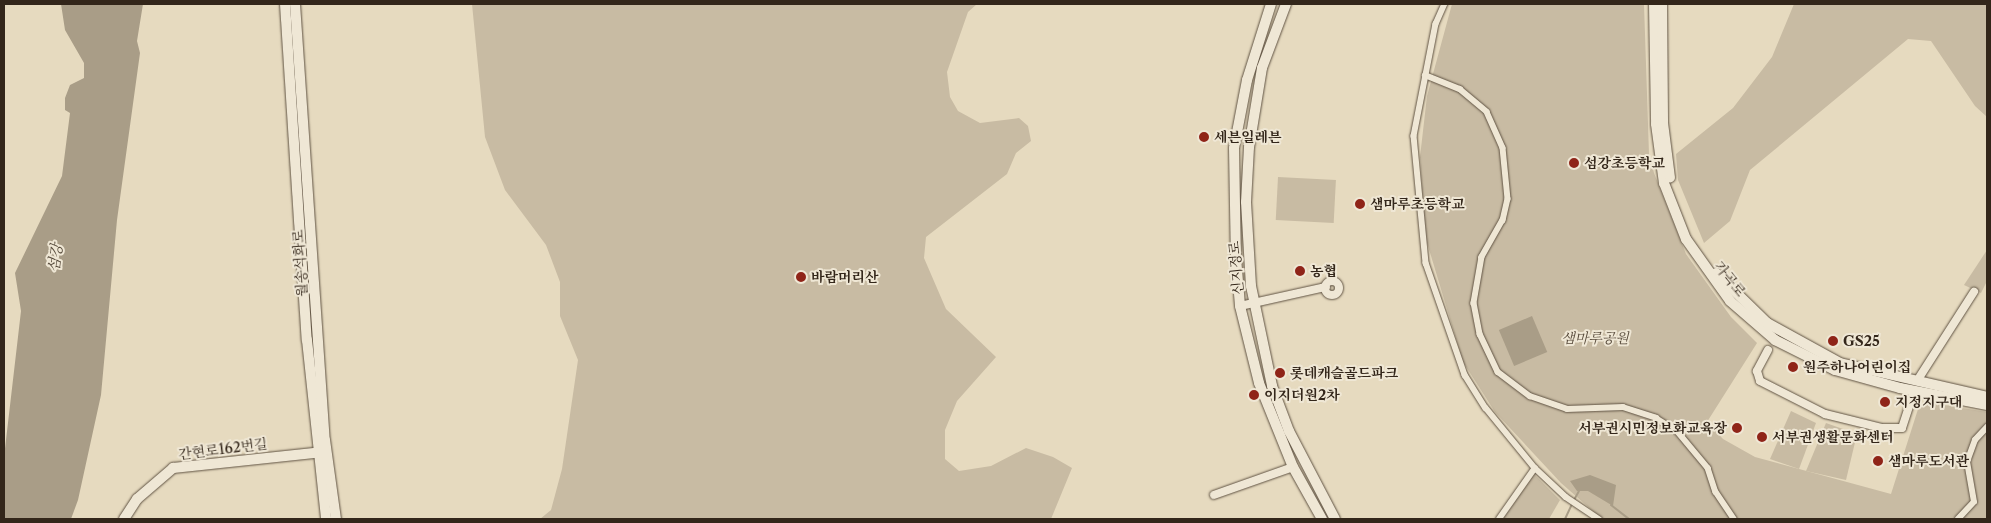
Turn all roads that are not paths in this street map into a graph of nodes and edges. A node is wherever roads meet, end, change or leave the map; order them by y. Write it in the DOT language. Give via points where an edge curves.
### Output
graph roads {
  1 [pos="286,4"];
  2 [pos="295,4"];
  3 [pos="1272,4"];
  4 [pos="1286,4"];
  5 [pos="1445,4"];
  6 [pos="1654,4"];
  7 [pos="1662,4"];
  8 [pos="1425,75"];
  9 [pos="1659,118"];
  10 [pos="1326,287"];
  11 [pos="1974,292"];
  12 [pos="1253,304"];
  13 [pos="1240,306"];
  14 [pos="1768,350"];
  15 [pos="1915,386"];
  16 [pos="1987,396"];
  17 [pos="1987,404"];
  18 [pos="1987,427"];
  19 [pos="322,452"];
  20 [pos="1304,462"];
  21 [pos="1293,467"];
  22 [pos="1535,468"];
  23 [pos="1214,495"];
  24 [pos="124,519"];
  25 [pos="326,519"];
  26 [pos="336,519"];
  27 [pos="1322,519"];
  28 [pos="1335,519"];
  29 [pos="1499,519"];
  30 [pos="1599,519"];
  31 [pos="1734,519"];
  32 [pos="1958,519"];
  1 -- 19 [label="street, 월송석화로"];
  2 -- 19 [label="street, 월송석화로"];
  3 -- 13 [label="street, 신지정로" via="1247,80 1234,148 1232,206"];
  4 -- 12 [label="street, 신지정로" via="1262,68 1249,146 1246,223"];
  5 -- 8 [label="street"];
  6 -- 9 [label="street, 가곡로"];
  7 -- 9 [label="street, 가곡로"];
  8 -- 22 [label="street" via="1414,136 1426,263 1465,374"];
  8 -- 31 [label="street" via="1460,88 1487,112 1503,148 1508,199 1503,220 1482,257 1474,303 1480,334 1498,372 1530,396 1567,409 1623,407 1656,418 1678,432 1708,468 1716,492"];
  9 -- 15 [label="street, 가곡로" via="1664,183 1686,239 1733,305 1835,370"];
  10 -- 12 [label="street"];
  11 -- 15 [label="street"];
  12 -- 13 [label="street"];
  12 -- 20 [label="street, 신지정로" via="1272,386"];
  13 -- 21 [label="street, 신지정로" via="1258,383"];
  14 -- 15 [label="street" via="1757,371 1760,381 1825,414 1882,428 1902,428"];
  15 -- 16 [label="street, 가곡로"];
  15 -- 17 [label="street, 가곡로"];
  18 -- 32 [label="street" via="1975,440 1967,462 1974,502"];
  19 -- 24 [label="street, 간현로162번길" via="173,468 149,487"];
  19 -- 25 [label="street, 월송석화로"];
  19 -- 26 [label="street, 월송석화로"];
  20 -- 21 [label="street"];
  20 -- 28 [label="street, 신지정로"];
  21 -- 23 [label="street"];
  21 -- 27 [label="street, 신지정로"];
  22 -- 29 [label="street"];
  22 -- 30 [label="street" via="1566,498"];
}
